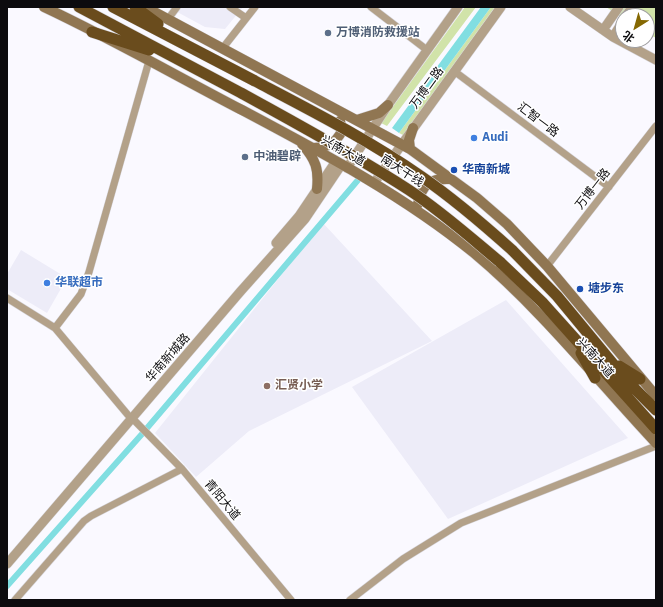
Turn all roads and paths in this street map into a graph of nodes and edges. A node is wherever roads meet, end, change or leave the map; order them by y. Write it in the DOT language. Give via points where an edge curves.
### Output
graph roads {
  1 [pos="44,7"];
  2 [pos="48,7"];
  3 [pos="79,7"];
  4 [pos="113,7"];
  5 [pos="135,7"];
  6 [pos="145,7"];
  7 [pos="177,7"];
  8 [pos="230,7"];
  9 [pos="255,7"];
  10 [pos="371,7"];
  11 [pos="458,7"];
  12 [pos="501,7"];
  13 [pos="570,7"];
  14 [pos="619,7"];
  15 [pos="61,15"];
  16 [pos="246,18"];
  17 [pos="168,20"];
  18 [pos="603,30"];
  19 [pos="92,32"];
  20 [pos="615,34"];
  21 [pos="613,37"];
  22 [pos="185,45"];
  23 [pos="222,49"];
  24 [pos="427,50"];
  25 [pos="176,59"];
  26 [pos="656,60"];
  27 [pos="149,61"];
  28 [pos="454,71"];
  29 [pos="388,105"];
  30 [pos="331,107"];
  31 [pos="357,120"];
  32 [pos="656,126"];
  33 [pos="413,128"];
  34 [pos="373,129"];
  35 [pos="298,140"];
  36 [pos="405,147"];
  37 [pos="313,148"];
  38 [pos="342,164"];
  39 [pos="451,179"];
  40 [pos="374,183"];
  41 [pos="608,187"];
  42 [pos="317,189"];
  43 [pos="422,215"];
  44 [pos="547,266"];
  45 [pos="7,298"];
  46 [pos="55,328"];
  47 [pos="570,334"];
  48 [pos="609,359"];
  49 [pos="595,378"];
  50 [pos="640,380"];
  51 [pos="656,396"];
  52 [pos="656,410"];
  53 [pos="133,419"];
  54 [pos="656,429"];
  55 [pos="656,445"];
  56 [pos="182,469"];
  57 [pos="75,481"];
  58 [pos="7,556"];
  59 [pos="7,564"];
  60 [pos="14,600"];
  61 [pos="291,600"];
  62 [pos="350,600"];
  1 -- 15 [label="main road, 兴南大道"];
  2 -- 15 [label="main road"];
  3 -- 25 [label="highway, 南大干线"];
  4 -- 22 [label="highway, 南大干线"];
  5 -- 22 [label="highway"];
  6 -- 17 [label="main road, 兴南大道"];
  7 -- 17 [label="street"];
  8 -- 16 [label="street"];
  9 -- 16 [label="street"];
  10 -- 24 [label="street"];
  11 -- 24 [label="street, 万博二路"];
  12 -- 28 [label="street, 万博二路"];
  13 -- 18 [label="street"];
  14 -- 18 [label="street"];
  15 -- 19 [label="main road, 兴南大道"];
  16 -- 23 [label="street"];
  17 -- 23 [label="main road, 兴南大道"];
  18 -- 21 [label="street"];
  19 -- 25 [label="highway"];
  19 -- 27 [label="main road, 兴南大道"];
  20 -- 21 [label="street"];
  21 -- 26 [label="street"];
  22 -- 48 [label="highway, 南大干线, bridge" via="349,131 398,161 468,210 558,296"];
  23 -- 30 [label="main road, 兴南大道"];
  24 -- 29 [label="street, 万博二路"];
  25 -- 47 [label="highway, 南大干线, bridge" via="343,149 410,191 500,262 542,302"];
  27 -- 35 [label="main road, 兴南大道"];
  27 -- 46 [label="street" via="89,272 81,294"];
  28 -- 33 [label="street, 万博二路"];
  28 -- 41 [label="street, 汇智一路"];
  29 -- 31 [label="main road" via="379,113"];
  29 -- 34 [label="street, 万博二路"];
  30 -- 31 [label="main road, 兴南大道"];
  30 -- 37 [label="main road" via="340,118 342,131 336,142 325,148"];
  31 -- 34 [label="main road, 兴南大道"];
  32 -- 41 [label="street, 万博一路"];
  33 -- 36 [label="main road"];
  34 -- 36 [label="main road, 兴南大道"];
  34 -- 38 [label="street, 万博二路"];
  35 -- 37 [label="main road, 兴南大道"];
  35 -- 42 [label="main road" via="314,162 318,173"];
  36 -- 39 [label="main road, 兴南大道"];
  36 -- 40 [label="street"];
  37 -- 38 [label="main road, 兴南大道"];
  38 -- 40 [label="main road, 兴南大道"];
  38 -- 42 [label="street, 华南新城路"];
  38 -- 53 [label="street, 华南新城路" via="306,219"];
  39 -- 43 [label="main road" via="436,178 427,183 418,203"];
  39 -- 44 [label="main road, 兴南大道" via="507,224"];
  40 -- 43 [label="main road, 兴南大道"];
  41 -- 44 [label="street, 万博一路"];
  42 -- 53 [label="street, 华南新城路" via="299,216"];
  43 -- 49 [label="main road, 兴南大道" via="474,254 536,312"];
  44 -- 50 [label="main road, 兴南大道"];
  45 -- 46 [label="street, 青阳大道"];
  46 -- 53 [label="street, 青阳大道"];
  47 -- 49 [label="highway"];
  47 -- 54 [label="highway, 南大干线"];
  48 -- 50 [label="highway"];
  48 -- 52 [label="highway, 南大干线"];
  49 -- 55 [label="main road, 兴南大道"];
  50 -- 51 [label="main road, 兴南大道"];
  53 -- 56 [label="street, 青阳大道"];
  53 -- 57 [label="street, 华南新城路"];
  55 -- 62 [label="street" via="461,523 403,559"];
  56 -- 60 [label="street" via="87,518"];
  56 -- 61 [label="street, 青阳大道"];
  57 -- 58 [label="street, 华南新城路"];
  57 -- 59 [label="street, 华南新城路"];
}
